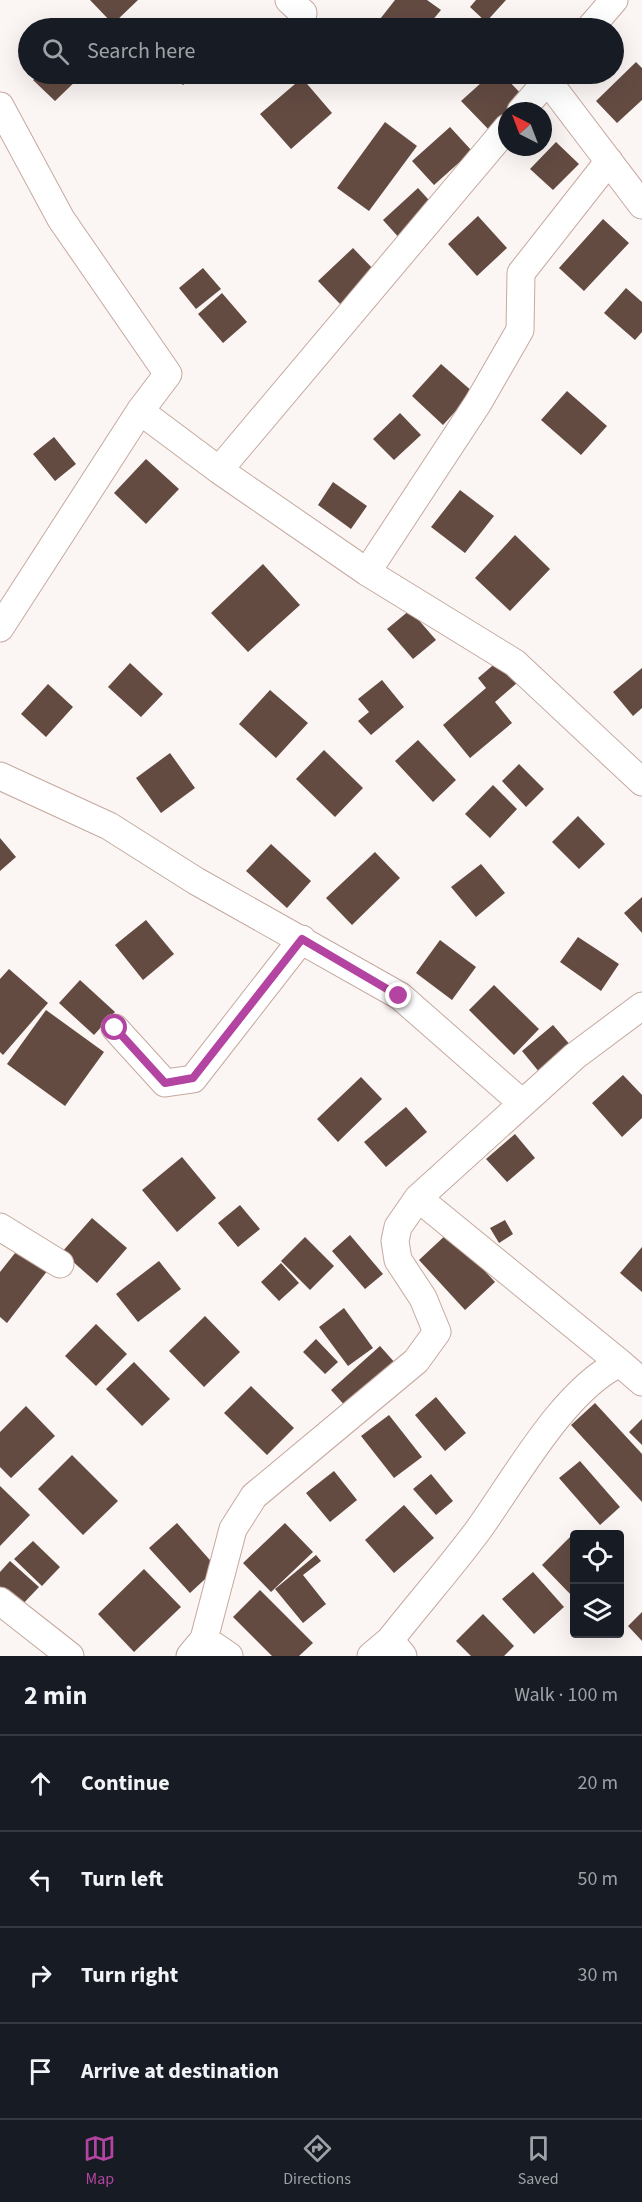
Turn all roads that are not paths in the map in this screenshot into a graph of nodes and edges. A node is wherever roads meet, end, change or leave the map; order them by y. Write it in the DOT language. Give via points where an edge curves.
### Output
graph roads {
  1 [pos="614,0"];
  2 [pos="599,18"];
  3 [pos="544,84"];
  4 [pos="555,84"];
  5 [pos="529,102"];
  6 [pos="0,106"];
  7 [pos="498,139"];
  8 [pos="609,161"];
  9 [pos="642,205"];
  10 [pos="140,411"];
  11 [pos="219,470"];
  12 [pos="367,572"];
  13 [pos="0,628"];
  14 [pos="0,776"];
  15 [pos="642,782"];
  16 [pos="302,939"];
  17 [pos="642,1006"];
  18 [pos="115,1028"];
  19 [pos="522,1103"];
  20 [pos="418,1198"];
  21 [pos="0,1227"];
  22 [pos="60,1264"];
  23 [pos="620,1363"];
  24 [pos="642,1382"];
  25 [pos="0,1601"];
  26 [pos="197,1648"];
  27 [pos="388,1651"];
  28 [pos="70,1656"];
  29 [pos="229,1656"];
  1 -- 2 [label="street"];
  3 -- 5 [label="street"];
  4 -- 8 [label="street"];
  6 -- 10 [label="street" via="61,219 168,374"];
  7 -- 11 [label="street"];
  8 -- 9 [label="street"];
  8 -- 12 [label="street" via="521,273 520,330 478,403"];
  10 -- 11 [label="street"];
  10 -- 13 [label="street"];
  11 -- 12 [label="street"];
  12 -- 15 [label="street" via="515,663"];
  14 -- 16 [label="street" via="109,826 196,881"];
  16 -- 18 [label="street" via="193,1078 165,1083"];
  16 -- 19 [label="street" via="399,996"];
  17 -- 19 [label="street" via="575,1056"];
  19 -- 20 [label="street"];
  20 -- 23 [label="street"];
  20 -- 26 [label="street" via="398,1227 398,1260 423,1298 437,1332 416,1361 254,1496 233,1530"];
  21 -- 22 [label="street"];
  23 -- 24 [label="street"];
  23 -- 27 [label="street" via="600,1372 547,1431"];
  25 -- 28 [label="street"];
  26 -- 29 [label="street"];
}
